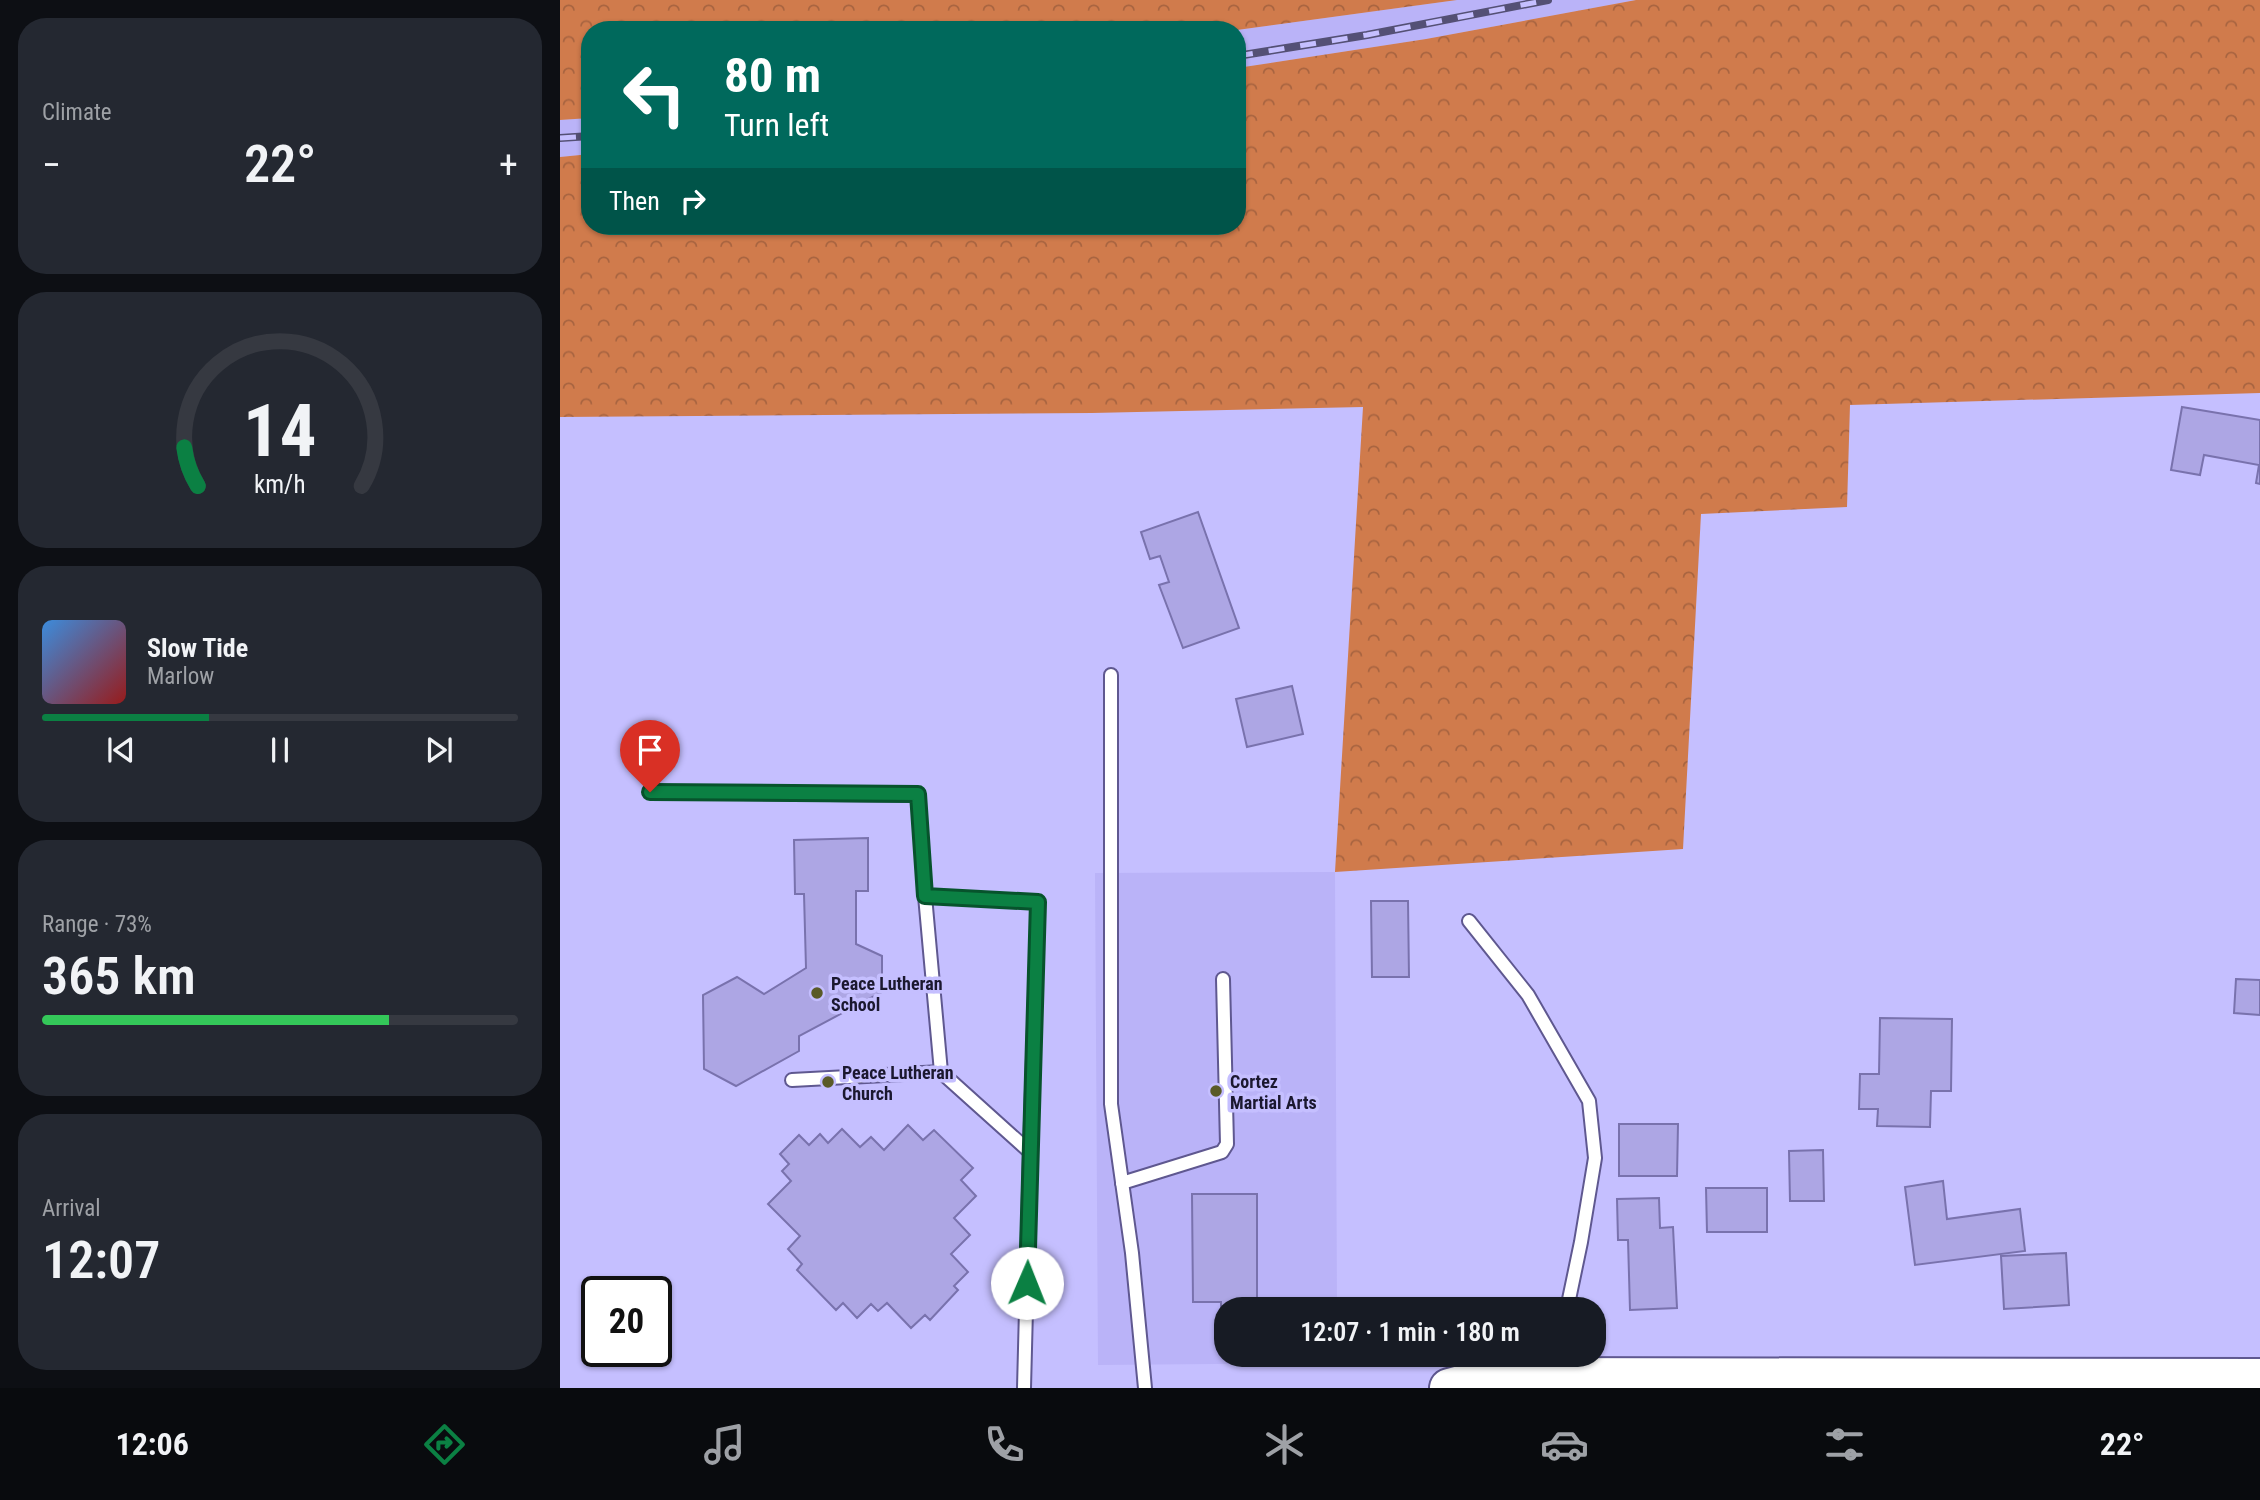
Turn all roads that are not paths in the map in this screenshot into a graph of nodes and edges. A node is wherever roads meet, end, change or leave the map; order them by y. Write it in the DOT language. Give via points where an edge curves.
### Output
graph roads {
  1 [pos="1111,675"];
  2 [pos="650,792"];
  3 [pos="925,896"];
  4 [pos="1469,921"];
  5 [pos="1223,979"];
  6 [pos="941,1072"];
  7 [pos="792,1080"];
  8 [pos="1030,1152"];
  9 [pos="1122,1183"];
  10 [pos="1570,1297"];
  11 [pos="2260,1378"];
  12 [pos="1024,1388"];
  13 [pos="1145,1388"];
  14 [pos="1449,1388"];
  1 -- 9 [label="lane" via="1111,1104"];
  2 -- 3 [label="lane" via="918,794"];
  3 -- 6 [label="lane"];
  3 -- 8 [label="lane" via="1038,902"];
  4 -- 10 [label="lane" via="1528,995 1589,1101 1595,1158"];
  5 -- 9 [label="lane" via="1227,1144 1222,1152"];
  6 -- 7 [label="lane"];
  6 -- 8 [label="lane"];
  8 -- 12 [label="lane"];
  9 -- 13 [label="lane"];
  11 -- 14 [label="main road" via="1554,1372 1490,1377"];
}
